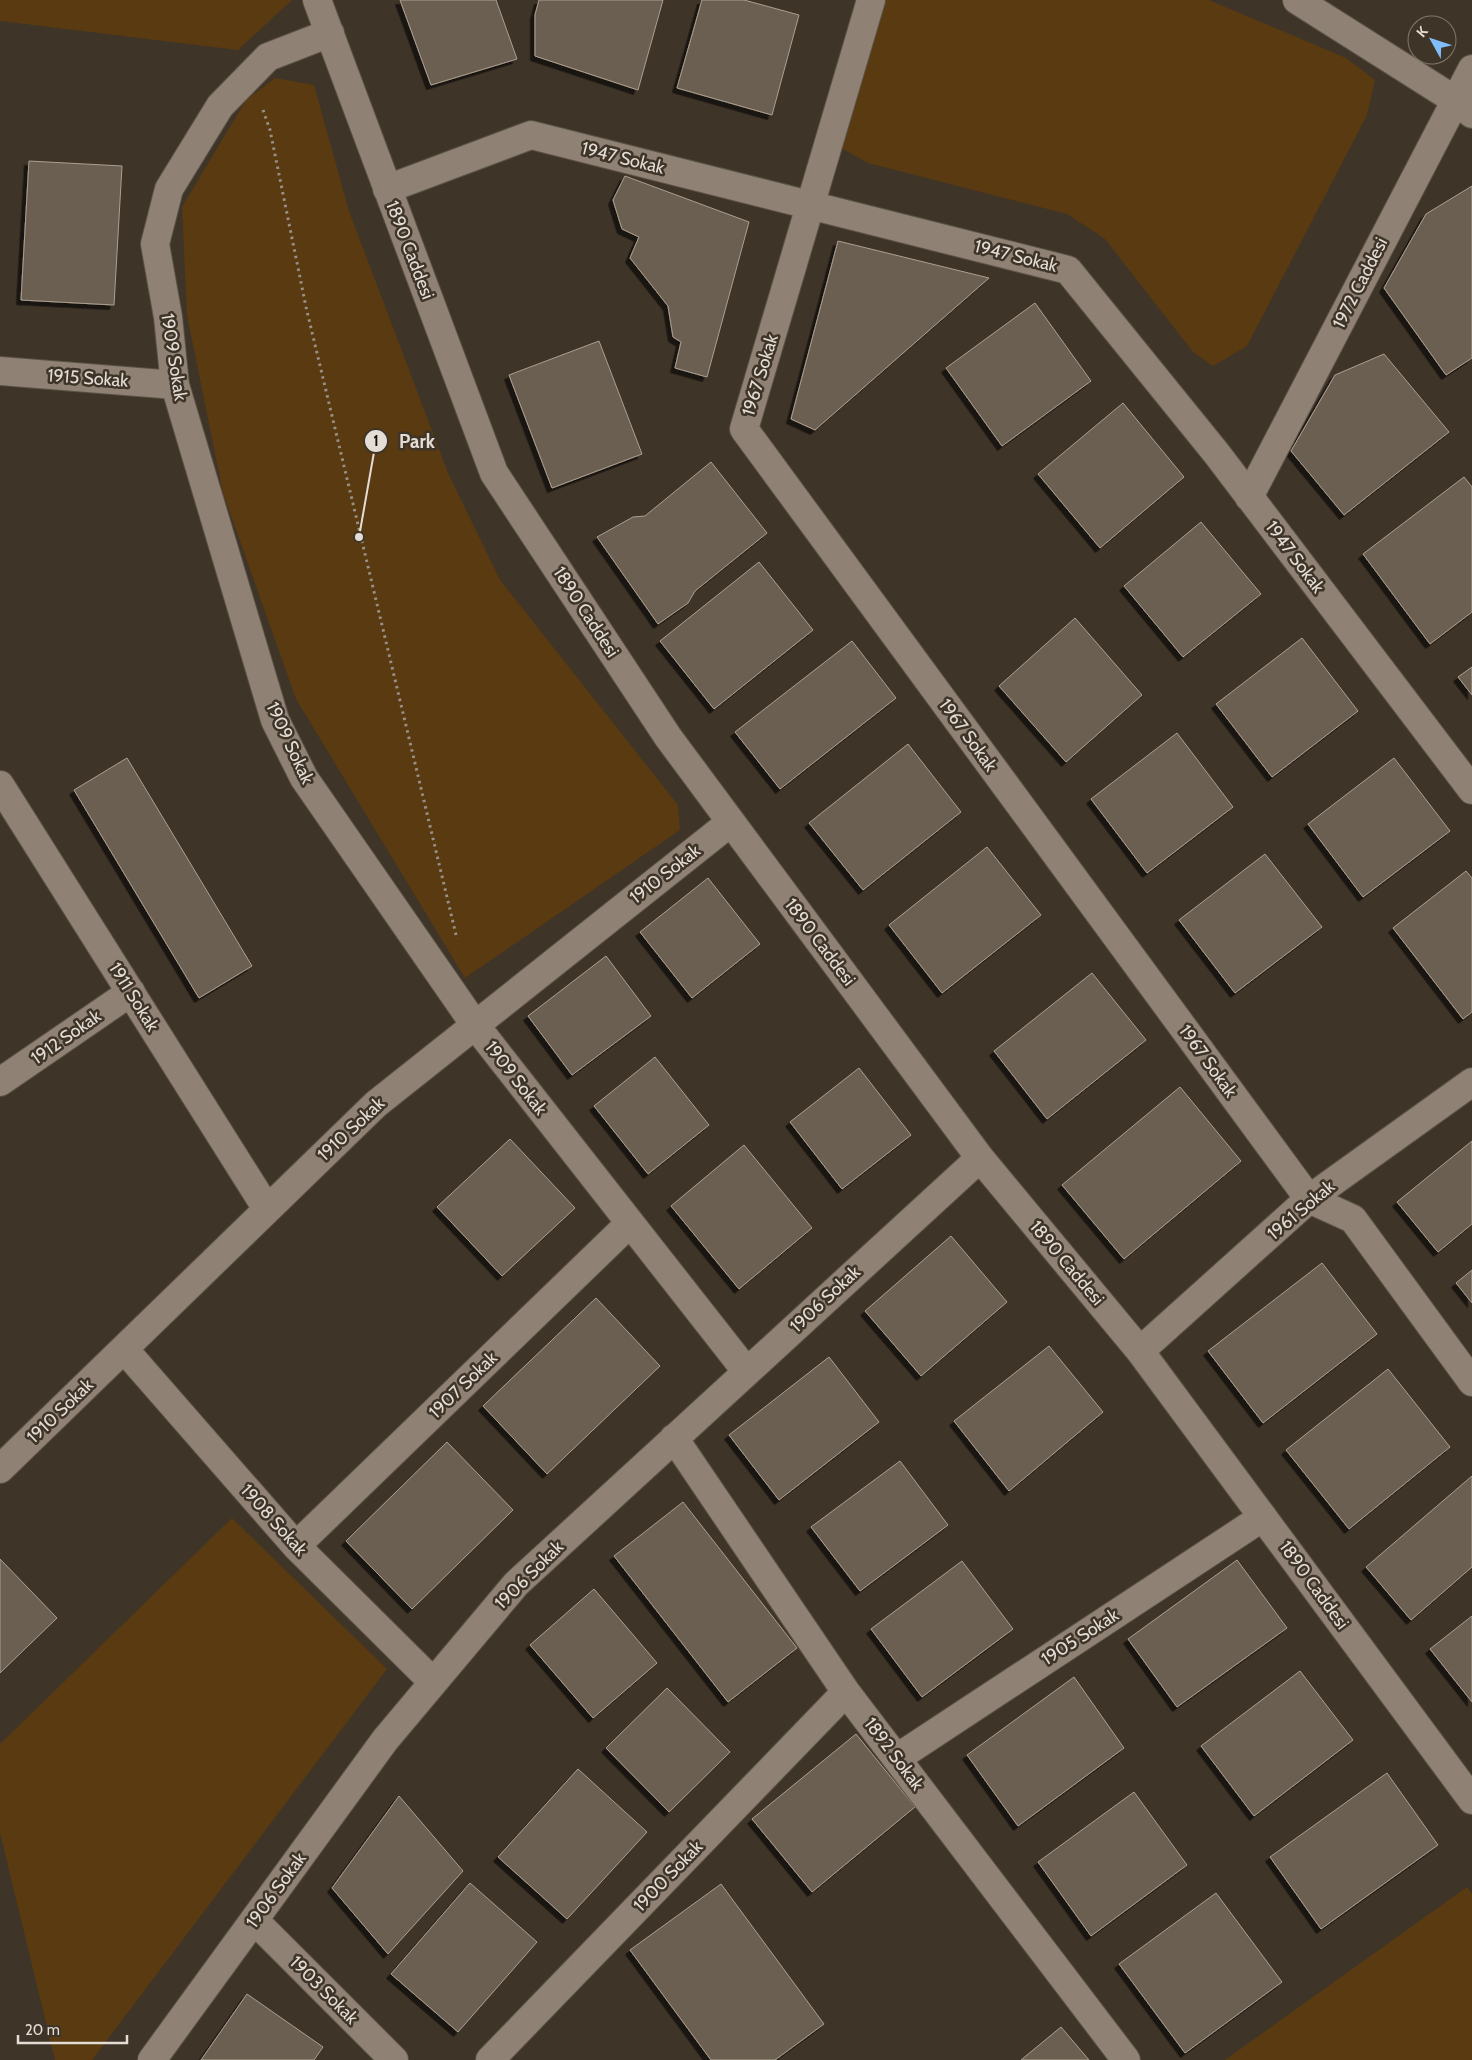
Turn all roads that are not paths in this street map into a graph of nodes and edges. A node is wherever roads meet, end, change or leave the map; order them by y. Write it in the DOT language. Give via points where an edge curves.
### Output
graph roads {
  1 [pos="317,0"];
  2 [pos="871,0"];
  3 [pos="1297,0"];
  4 [pos="330,33"];
  5 [pos="1472,70"];
  6 [pos="1463,107"];
  7 [pos="387,189"];
  8 [pos="810,205"];
  9 [pos="0,372"];
  10 [pos="175,384"];
  11 [pos="1249,497"];
  12 [pos="0,785"];
  13 [pos="1472,790"];
  14 [pos="731,822"];
  15 [pos="130,992"];
  16 [pos="475,1025"];
  17 [pos="0,1082"];
  18 [pos="1472,1082"];
  19 [pos="980,1158"];
  20 [pos="1309,1199"];
  21 [pos="267,1209"];
  22 [pos="630,1223"];
  23 [pos="124,1349"];
  24 [pos="1140,1351"];
  25 [pos="747,1372"];
  26 [pos="1472,1382"];
  27 [pos="674,1438"];
  28 [pos="0,1469"];
  29 [pos="1263,1517"];
  30 [pos="296,1546"];
  31 [pos="433,1682"];
  32 [pos="846,1692"];
  33 [pos="896,1758"];
  34 [pos="1472,1800"];
  35 [pos="254,1920"];
  36 [pos="152,2060"];
  37 [pos="394,2060"];
  38 [pos="490,2060"];
  39 [pos="1126,2060"];
  1 -- 4 [label="street, 1890 Caddesi"];
  2 -- 8 [label="street, 1967 Sokak"];
  3 -- 6 [label="street"];
  4 -- 7 [label="street, 1890 Caddesi"];
  4 -- 10 [label="street, 1909 Sokak" via="268,57 251,73 220,106 169,189 155,244 168,317"];
  5 -- 6 [label="street, 1972 Caddesi"];
  6 -- 11 [label="street, 1972 Caddesi"];
  7 -- 8 [label="street, 1947 Sokak" via="531,135"];
  7 -- 14 [label="street, 1890 Caddesi" via="494,473 668,737"];
  8 -- 11 [label="street, 1947 Sokak" via="1068,270"];
  8 -- 20 [label="street, 1967 Sokak" via="744,429"];
  9 -- 10 [label="street, 1915 Sokak"];
  10 -- 16 [label="street, 1909 Sokak" via="275,720 304,778"];
  11 -- 13 [label="street, 1947 Sokak"];
  12 -- 15 [label="street, 1911 Sokak"];
  14 -- 16 [label="street, 1910 Sokak"];
  14 -- 19 [label="street, 1890 Caddesi"];
  15 -- 17 [label="street, 1912 Sokak"];
  15 -- 21 [label="street, 1911 Sokak"];
  16 -- 21 [label="street, 1910 Sokak" via="376,1104"];
  16 -- 22 [label="street, 1909 Sokak"];
  18 -- 20 [label="street, 1961 Sokak"];
  19 -- 24 [label="street, 1890 Caddesi"];
  19 -- 25 [label="street, 1906 Sokak"];
  20 -- 24 [label="street, 1961 Sokak"];
  20 -- 26 [label="street, 1967 Sokak" via="1353,1219"];
  21 -- 23 [label="street, 1910 Sokak"];
  22 -- 25 [label="street, 1909 Sokak"];
  22 -- 30 [label="street, 1907 Sokak"];
  23 -- 28 [label="street, 1910 Sokak"];
  23 -- 30 [label="street, 1908 Sokak"];
  24 -- 29 [label="street, 1890 Caddesi"];
  25 -- 27 [label="street, 1906 Sokak"];
  27 -- 31 [label="street, 1906 Sokak" via="516,1584"];
  27 -- 32 [label="street, 1892 Sokak"];
  29 -- 33 [label="street, 1905 Sokak"];
  29 -- 34 [label="street, 1890 Caddesi"];
  30 -- 31 [label="street, 1908 Sokak"];
  31 -- 35 [label="street, 1906 Sokak" via="385,1740"];
  32 -- 33 [label="street, 1892 Sokak"];
  32 -- 38 [label="street, 1900 Sokak"];
  33 -- 39 [label="street, 1892 Sokak"];
  35 -- 36 [label="street, 1906 Sokak"];
  35 -- 37 [label="street, 1903 Sokak"];
}
